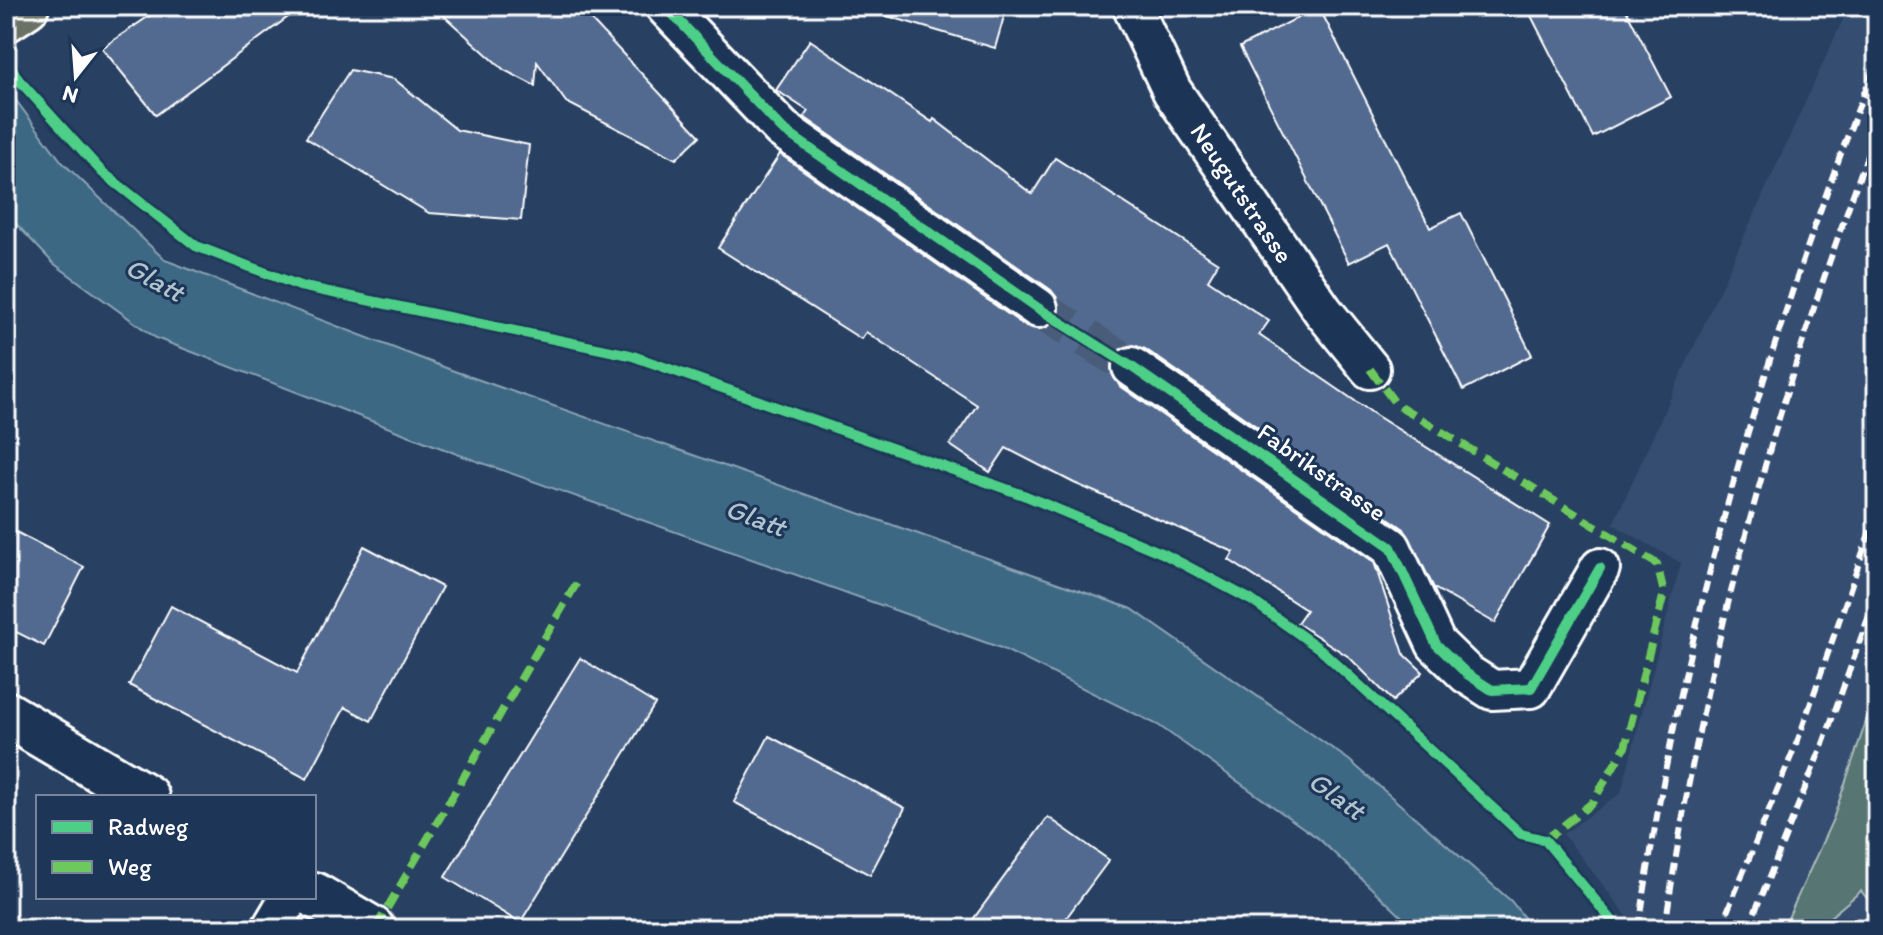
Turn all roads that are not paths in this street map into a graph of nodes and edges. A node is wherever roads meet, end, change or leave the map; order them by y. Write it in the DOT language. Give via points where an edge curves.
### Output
graph roads {
  1 [pos="665,6"];
  2 [pos="1132,6"];
  3 [pos="1038,308"];
  4 [pos="1132,367"];
  5 [pos="1370,369"];
  6 [pos="1600,568"];
  7 [pos="6,714"];
  8 [pos="143,795"];
  9 [pos="316,896"];
  10 [pos="289,899"];
  11 [pos="271,929"];
  12 [pos="372,929"];
  1 -- 3 [label="street" via="782,129"];
  2 -- 5 [label="street, Neugutstrasse" via="1172,91 1323,311"];
  4 -- 6 [label="street, Fabrikstrasse" via="1391,547 1436,644 1492,690 1531,688"];
  7 -- 8 [label="main road"];
  9 -- 12 [label="main road"];
  10 -- 11 [label="street"];
}
